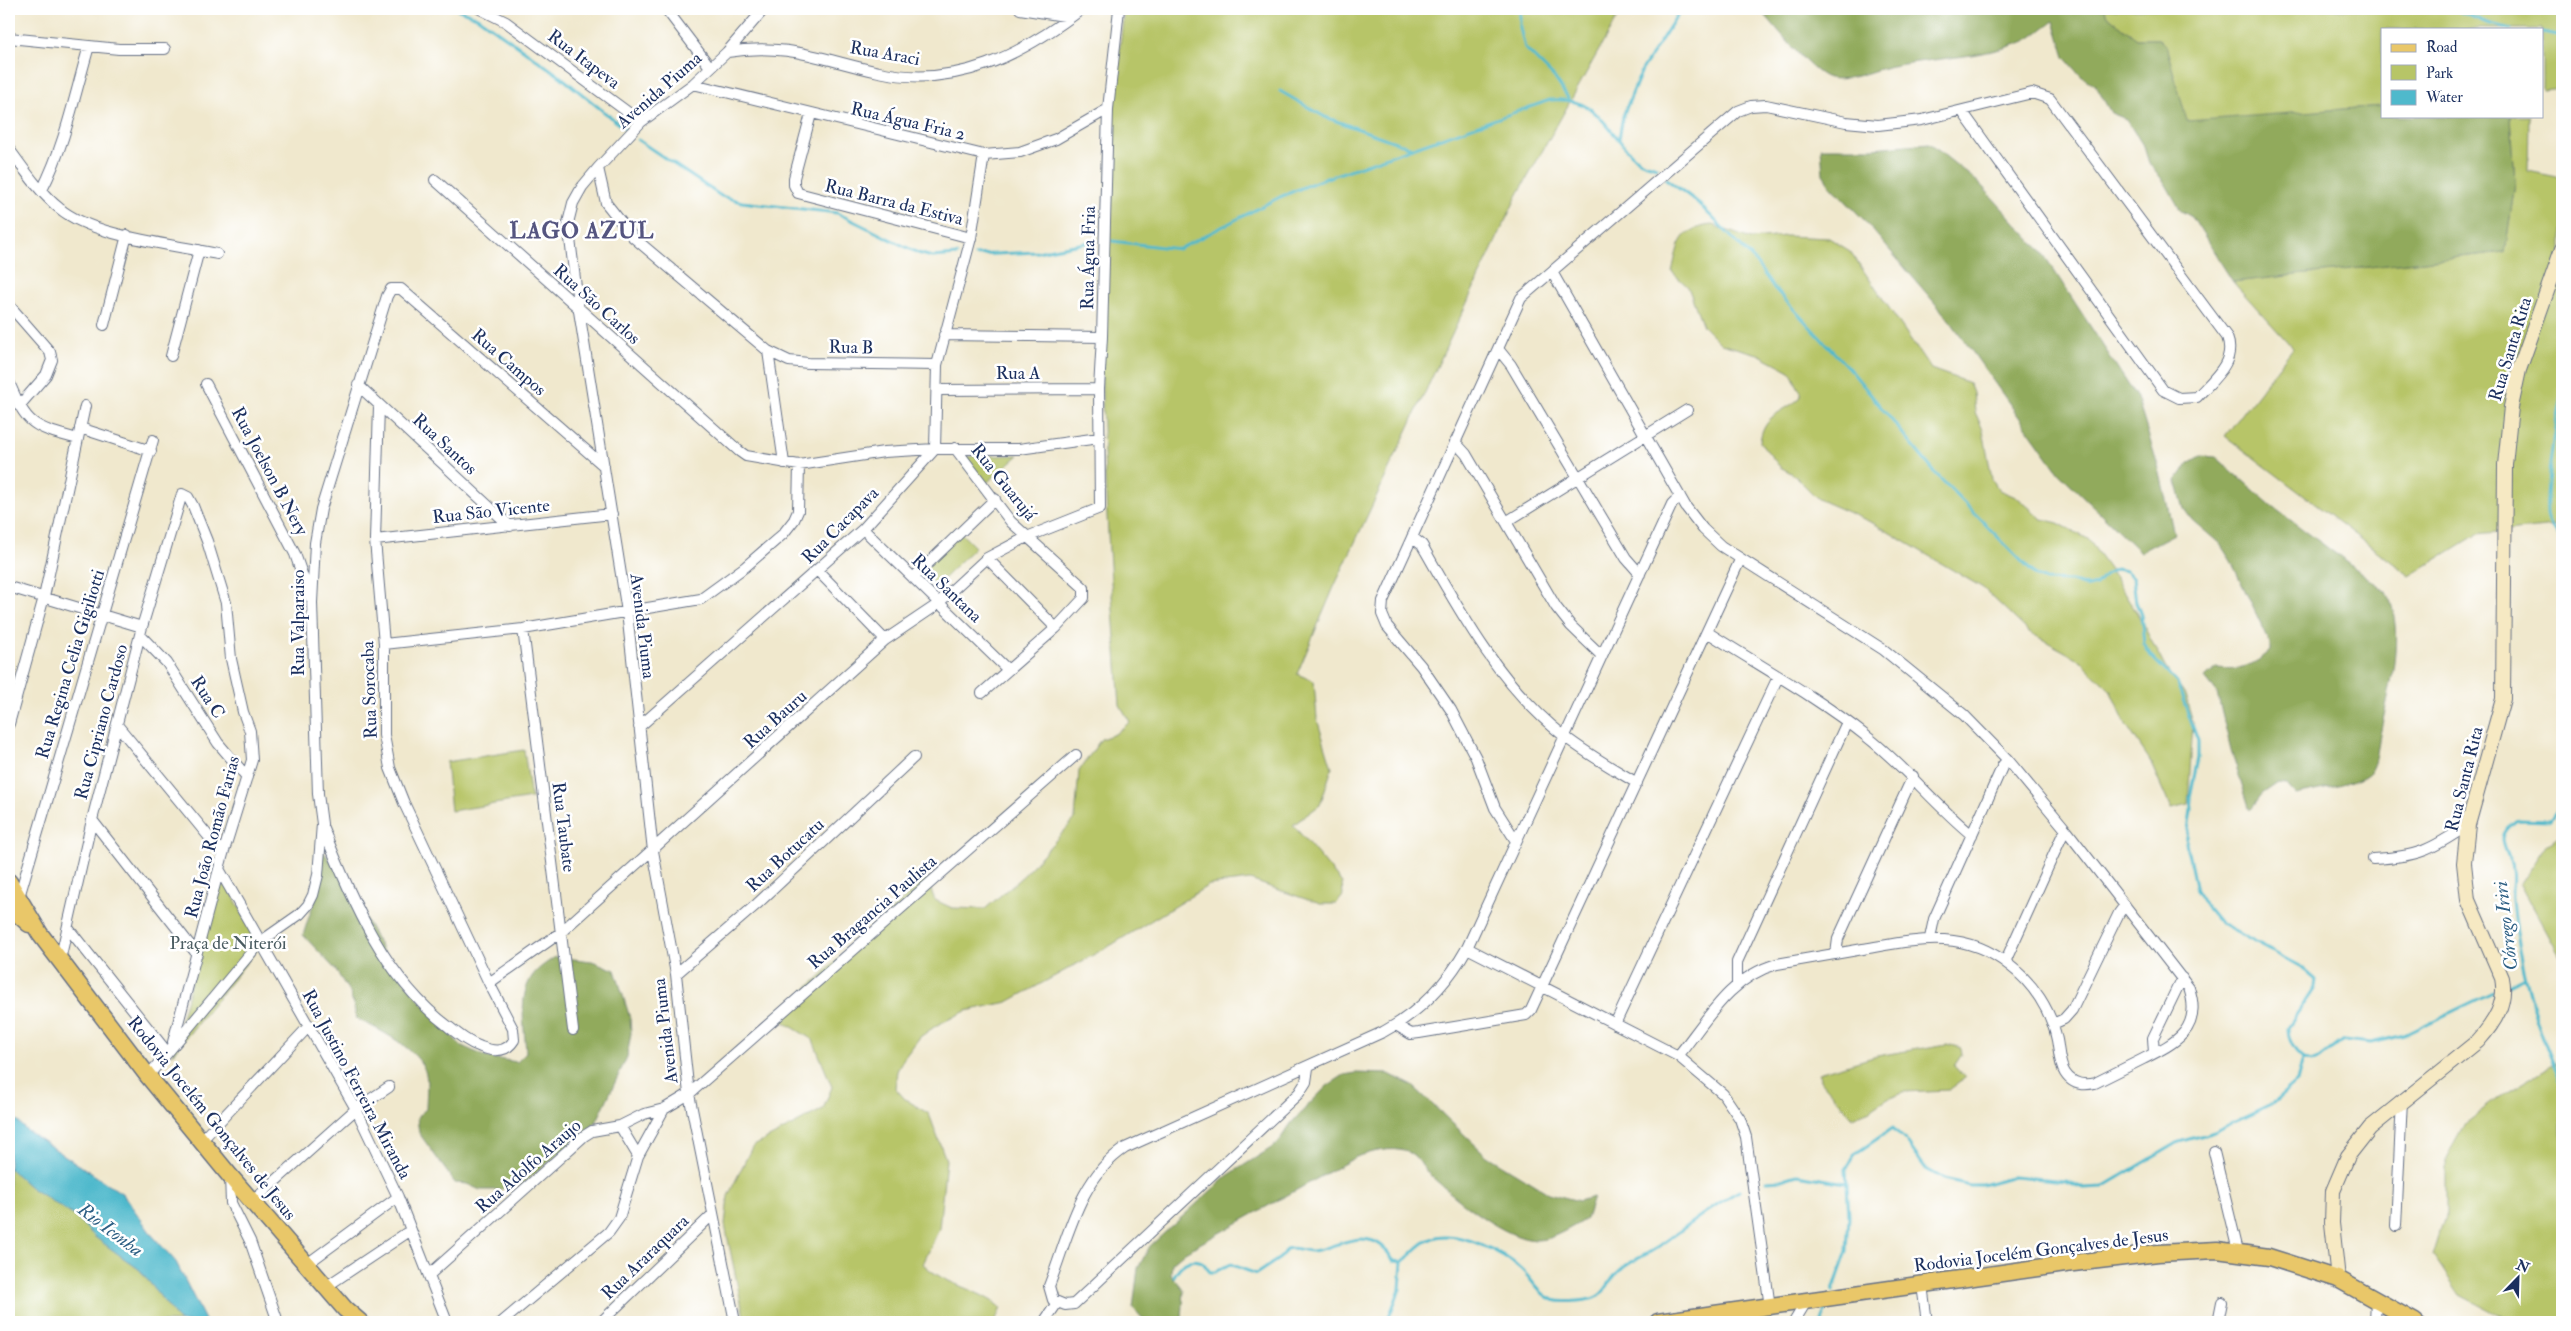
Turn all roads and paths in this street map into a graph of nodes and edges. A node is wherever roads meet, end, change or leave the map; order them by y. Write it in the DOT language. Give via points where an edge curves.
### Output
graph roads {
  1 [pos="480,9"];
  2 [pos="666,9"];
  3 [pos="764,9"];
  4 [pos="1020,9"];
  5 [pos="1082,9"];
  6 [pos="1119,9"];
  7 [pos="1071,17"];
  8 [pos="9,38"];
  9 [pos="89,46"];
  10 [pos="164,49"];
  11 [pos="727,52"];
  12 [pos="710,67"];
  13 [pos="693,84"];
  14 [pos="1108,109"];
  15 [pos="1962,110"];
  16 [pos="811,114"];
  17 [pos="641,122"];
  18 [pos="9,149"];
  19 [pos="984,155"];
  20 [pos="598,168"];
  21 [pos="435,180"];
  22 [pos="42,190"];
  23 [pos="127,235"];
  24 [pos="971,238"];
  25 [pos="2562,248"];
  26 [pos="199,250"];
  27 [pos="217,254"];
  28 [pos="1552,272"];
  29 [pos="391,289"];
  30 [pos="9,304"];
  31 [pos="579,311"];
  32 [pos="104,325"];
  33 [pos="944,335"];
  34 [pos="1102,337"];
  35 [pos="1498,349"];
  36 [pos="768,351"];
  37 [pos="171,356"];
  38 [pos="937,365"];
  39 [pos="9,382"];
  40 [pos="206,384"];
  41 [pos="358,385"];
  42 [pos="936,390"];
  43 [pos="1099,390"];
  44 [pos="19,406"];
  45 [pos="85,406"];
  46 [pos="379,406"];
  47 [pos="1687,410"];
  48 [pos="79,433"];
  49 [pos="1645,436"];
  50 [pos="1099,438"];
  51 [pos="1456,442"];
  52 [pos="955,448"];
  53 [pos="935,449"];
  54 [pos="784,463"];
  55 [pos="799,465"];
  56 [pos="604,466"];
  57 [pos="1578,477"];
  58 [pos="182,494"];
  59 [pos="1680,496"];
  60 [pos="995,499"];
  61 [pos="1100,508"];
  62 [pos="612,514"];
  63 [pos="1506,522"];
  64 [pos="510,526"];
  65 [pos="863,529"];
  66 [pos="1027,537"];
  67 [pos="1412,537"];
  68 [pos="375,540"];
  69 [pos="987,558"];
  70 [pos="1740,560"];
  71 [pos="818,571"];
  72 [pos="1640,574"];
  73 [pos="913,578"];
  74 [pos="9,586"];
  75 [pos="44,597"];
  76 [pos="938,602"];
  77 [pos="312,603"];
  78 [pos="627,612"];
  79 [pos="102,615"];
  80 [pos="1056,628"];
  81 [pos="523,629"];
  82 [pos="141,631"];
  83 [pos="1707,632"];
  84 [pos="885,640"];
  85 [pos="384,644"];
  86 [pos="1602,656"];
  87 [pos="1008,670"];
  88 [pos="1778,677"];
  89 [pos="982,693"];
  90 [pos="1847,722"];
  91 [pos="9,724"];
  92 [pos="118,726"];
  93 [pos="639,727"];
  94 [pos="1564,736"];
  95 [pos="1076,755"];
  96 [pos="914,757"];
  97 [pos="2008,760"];
  98 [pos="1913,776"];
  99 [pos="247,777"];
  100 [pos="1637,783"];
  101 [pos="92,820"];
  102 [pos="322,824"];
  103 [pos="2468,825"];
  104 [pos="2067,831"];
  105 [pos="1972,835"];
  106 [pos="1516,841"];
  107 [pos="654,851"];
  108 [pos="223,854"];
  109 [pos="2373,859"];
  110 [pos="220,869"];
  111 [pos="9,882"];
  112 [pos="14,901"];
  113 [pos="2125,905"];
  114 [pos="68,928"];
  115 [pos="560,933"];
  116 [pos="1930,938"];
  117 [pos="260,942"];
  118 [pos="1467,948"];
  119 [pos="197,954"];
  120 [pos="1836,954"];
  121 [pos="60,960"];
  122 [pos="2005,962"];
  123 [pos="676,974"];
  124 [pos="2182,978"];
  125 [pos="489,983"];
  126 [pos="1737,984"];
  127 [pos="1543,987"];
  128 [pos="1615,1024"];
  129 [pos="2053,1024"];
  130 [pos="310,1025"];
  131 [pos="1396,1025"];
  132 [pos="573,1030"];
  133 [pos="170,1050"];
  134 [pos="2154,1053"];
  135 [pos="1678,1056"];
  136 [pos="1308,1068"];
  137 [pos="148,1076"];
  138 [pos="389,1087"];
  139 [pos="689,1094"];
  140 [pos="2402,1100"];
  141 [pos="356,1108"];
  142 [pos="664,1109"];
  143 [pos="620,1126"];
  144 [pos="201,1141"];
  145 [pos="2214,1152"];
  146 [pos="638,1156"];
  147 [pos="230,1176"];
  148 [pos="398,1196"];
  149 [pos="253,1201"];
  150 [pos="712,1215"];
  151 [pos="2396,1226"];
  152 [pos="411,1230"];
  153 [pos="2238,1251"];
  154 [pos="307,1264"];
  155 [pos="429,1275"];
  156 [pos="2338,1279"];
  157 [pos="1922,1285"];
  158 [pos="327,1286"];
  159 [pos="2376,1299"];
  160 [pos="1806,1302"];
  161 [pos="2222,1302"];
  162 [pos="1057,1303"];
  163 [pos="1770,1307"];
  164 [pos="278,1322"];
  165 [pos="360,1322"];
  166 [pos="447,1322"];
  167 [pos="502,1322"];
  168 [pos="601,1322"];
  169 [pos="735,1322"];
  170 [pos="1044,1322"];
  171 [pos="1658,1322"];
  172 [pos="1794,1322"];
  173 [pos="1927,1322"];
  174 [pos="2218,1322"];
  175 [pos="2375,1322"];
  176 [pos="2415,1322"];
  1 -- 17 [label="street, Rua Itapeva" via="506,22"];
  2 -- 12 [label="street"];
  3 -- 11 [label="street, Avenida Piuma"];
  4 -- 7 [label="street"];
  5 -- 7 [label="street, Rua Araci"];
  6 -- 14 [label="street, Rua Água Fria"];
  7 -- 11 [label="street, Rua Araci" via="1022,51 963,72 927,77 878,72 776,48"];
  8 -- 9 [label="street"];
  9 -- 10 [label="street"];
  9 -- 22 [label="street" via="63,136"];
  11 -- 12 [label="street, Avenida Piuma"];
  12 -- 13 [label="street, Avenida Piuma"];
  13 -- 16 [label="street, Rua Água Fria 2"];
  13 -- 17 [label="street, Avenida Piuma"];
  14 -- 19 [label="street, Rua Água Fria 2" via="1056,139 1020,152"];
  14 -- 34 [label="street, Rua Água Fria"];
  15 -- 15 [label="street" via="2032,94 2056,103 2227,337 2230,348 2228,360 2197,397 2179,398 2159,386"];
  15 -- 28 [label="street" via="1915,122 1878,125 1846,122 1774,106 1744,108"];
  16 -- 19 [label="street, Rua Água Fria 2"];
  16 -- 24 [label="street, Rua Barra da Estiva" via="794,185 798,193"];
  17 -- 20 [label="street, Avenida Piuma"];
  18 -- 22 [label="street"];
  19 -- 24 [label="street"];
  20 -- 31 [label="street, Avenida Piuma" via="578,195 568,223"];
  20 -- 36 [label="street, Rua B" via="606,203 633,237"];
  21 -- 31 [label="street, Rua São Carlos"];
  22 -- 23 [label="street" via="58,208 73,218 93,227"];
  23 -- 26 [label="street"];
  23 -- 32 [label="street"];
  24 -- 33 [label="street"];
  25 -- 103 [label="street, Rua Santa Rita" via="2519,370 2511,406 2505,464 2503,699"];
  26 -- 27 [label="street"];
  26 -- 37 [label="street"];
  28 -- 35 [label="street" via="1521,298"];
  28 -- 49 [label="street"];
  29 -- 41 [label="street, Rua Valparaiso"];
  29 -- 56 [label="street, Rua Campos" via="401,289"];
  30 -- 44 [label="street" via="50,352 52,360 46,375"];
  31 -- 54 [label="street, Rua São Carlos" via="739,451 746,456"];
  31 -- 56 [label="street, Avenida Piuma"];
  33 -- 34 [label="street"];
  33 -- 38 [label="street"];
  34 -- 43 [label="street, Rua Água Fria"];
  35 -- 51 [label="street"];
  35 -- 57 [label="street" via="1511,365"];
  36 -- 38 [label="street, Rua B" via="789,361 808,363"];
  36 -- 54 [label="street"];
  38 -- 42 [label="street"];
  39 -- 44 [label="street"];
  40 -- 77 [label="street, Rua Joelson B Nery" via="295,554"];
  41 -- 46 [label="street, Rua Santos"];
  41 -- 77 [label="street, Rua Valparaiso" via="321,508"];
  42 -- 43 [label="street, Rua A"];
  42 -- 53 [label="street"];
  43 -- 50 [label="street, Rua Água Fria"];
  44 -- 48 [label="street" via="31,423 49,431"];
  45 -- 48 [label="street"];
  46 -- 64 [label="street, Rua Santos"];
  46 -- 68 [label="street, Rua Sorocaba"];
  47 -- 49 [label="street"];
  48 -- 75 [label="street"];
  48 -- 79 [label="street, Rua Regina Celia Gigiliotti" via="152,446"];
  49 -- 57 [label="street"];
  49 -- 59 [label="street"];
  50 -- 52 [label="street" via="1019,449"];
  50 -- 61 [label="street, Rua Água Fria"];
  51 -- 63 [label="street"];
  51 -- 67 [label="street"];
  52 -- 53 [label="street"];
  52 -- 60 [label="street, Rua Guarujá"];
  53 -- 55 [label="street" via="884,452"];
  53 -- 65 [label="street, Rua Cacapava"];
  54 -- 55 [label="street"];
  55 -- 78 [label="street" via="798,512 794,520 745,567 701,599"];
  56 -- 62 [label="street, Avenida Piuma"];
  57 -- 63 [label="street"];
  57 -- 72 [label="street" via="1626,558"];
  58 -- 82 [label="street, Rua Cipriano Cardoso"];
  58 -- 99 [label="street, Rua João Romão Farias" via="193,506 226,603 235,682 250,731 252,748"];
  59 -- 70 [label="street" via="1703,529"];
  59 -- 72 [label="street" via="1672,504"];
  60 -- 66 [label="street, Rua Guarujá" via="1011,522"];
  60 -- 73 [label="street"];
  61 -- 66 [label="street, Rua Bauru"];
  62 -- 64 [label="street, Rua São Vicente"];
  62 -- 78 [label="street, Avenida Piuma"];
  63 -- 86 [label="street" via="1556,607"];
  64 -- 68 [label="street, Rua São Vicente"];
  65 -- 71 [label="street, Rua Cacapava"];
  65 -- 73 [label="street, Rua Santana"];
  66 -- 69 [label="street, Rua Bauru"];
  66 -- 80 [label="street, Rua Guarujá" via="1084,588 1084,598"];
  67 -- 94 [label="street" via="1422,545 1506,678"];
  67 -- 106 [label="street" via="1382,601 1384,620 1451,710 1476,758 1495,808"];
  68 -- 85 [label="street, Rua Sorocaba"];
  69 -- 76 [label="street, Rua Bauru"];
  69 -- 80 [label="street"];
  70 -- 83 [label="street"];
  70 -- 97 [label="street" via="1854,630 1905,666 1964,715"];
  71 -- 84 [label="street"];
  71 -- 93 [label="street, Rua Cacapava"];
  72 -- 86 [label="street"];
  73 -- 76 [label="street, Rua Santana"];
  74 -- 75 [label="street"];
  75 -- 79 [label="street"];
  75 -- 91 [label="street"];
  76 -- 84 [label="street, Rua Bauru"];
  76 -- 87 [label="street, Rua Santana"];
  77 -- 102 [label="street, Rua Valparaiso" via="318,794"];
  78 -- 81 [label="street"];
  78 -- 93 [label="street, Avenida Piuma"];
  79 -- 82 [label="street"];
  79 -- 112 [label="street, Rua Regina Celia Gigiliotti"];
  80 -- 87 [label="street"];
  81 -- 85 [label="street"];
  81 -- 115 [label="street, Rua Taubate"];
  82 -- 92 [label="street, Rua Cipriano Cardoso"];
  82 -- 99 [label="street, Rua C" via="167,663 218,743"];
  83 -- 88 [label="street"];
  83 -- 100 [label="street"];
  84 -- 107 [label="street, Rua Bauru"];
  85 -- 125 [label="street, Rua Sorocaba" via="384,735 390,768"];
  86 -- 94 [label="street"];
  87 -- 89 [label="street"];
  88 -- 90 [label="street"];
  88 -- 128 [label="street"];
  90 -- 98 [label="street"];
  90 -- 126 [label="street" via="1737,962"];
  92 -- 101 [label="street, Rua Cipriano Cardoso"];
  92 -- 108 [label="street"];
  93 -- 107 [label="street, Avenida Piuma"];
  94 -- 100 [label="street"];
  94 -- 106 [label="street"];
  95 -- 139 [label="street, Rua Bragancia Paulista"];
  96 -- 123 [label="street, Rua Botucatu" via="757,904"];
  97 -- 104 [label="street"];
  97 -- 105 [label="street"];
  98 -- 105 [label="street"];
  98 -- 120 [label="street" via="1838,939"];
  99 -- 108 [label="street, Rua João Romão Farias"];
  100 -- 127 [label="street"];
  101 -- 114 [label="street, Rua Cipriano Cardoso"];
  101 -- 119 [label="street"];
  102 -- 117 [label="street, Rua Valparaiso" via="314,895 300,914"];
  102 -- 125 [label="street, Rua Sorocaba" via="350,894 371,934 406,986 427,1010 464,1038 493,1052 508,1048 515,1036"];
  103 -- 109 [label="street" via="2420,854"];
  103 -- 140 [label="street, Rua Santa Rita" via="2464,863 2468,900 2505,992 2490,1028 2478,1041"];
  104 -- 113 [label="street"];
  104 -- 122 [label="street"];
  105 -- 116 [label="street" via="1934,919"];
  106 -- 118 [label="street"];
  107 -- 115 [label="street, Rua Bauru"];
  107 -- 123 [label="street, Avenida Piuma"];
  108 -- 110 [label="street, Rua João Romão Farias"];
  110 -- 117 [label="street, Rua Justino Ferreira Miranda"];
  110 -- 119 [label="street, Rua João Romão Farias"];
  111 -- 112 [label="main road, Rodovia Jocelém Gonçalves de Jesus"];
  112 -- 121 [label="main road, Rodovia Jocelém Gonçalves de Jesus"];
  113 -- 124 [label="street"];
  113 -- 129 [label="street" via="2072,1010"];
  114 -- 121 [label="street, Rua Cipriano Cardoso"];
  114 -- 133 [label="street"];
  115 -- 125 [label="street, Rua Bauru"];
  115 -- 132 [label="street, Rua Taubate"];
  116 -- 120 [label="street"];
  116 -- 122 [label="street" via="1962,942"];
  117 -- 130 [label="street, Rua Justino Ferreira Miranda"];
  117 -- 133 [label="street, Rua Valparaiso"];
  118 -- 127 [label="street"];
  118 -- 131 [label="street" via="1436,992"];
  119 -- 133 [label="street, Rua João Romão Farias"];
  120 -- 126 [label="street" via="1765,967"];
  121 -- 137 [label="main road, Rodovia Jocelém Gonçalves de Jesus"];
  122 -- 129 [label="street" via="2031,985"];
  123 -- 139 [label="street, Avenida Piuma"];
  124 -- 134 [label="street" via="2153,1038"];
  124 -- 134 [label="street" via="2192,996 2191,1021 2180,1038"];
  126 -- 135 [label="street"];
  127 -- 128 [label="street"];
  127 -- 131 [label="street" via="1532,1010 1526,1015 1411,1034"];
  128 -- 135 [label="street"];
  129 -- 134 [label="street" via="2063,1070 2076,1083 2095,1083"];
  130 -- 141 [label="street, Rua Justino Ferreira Miranda"];
  130 -- 144 [label="street"];
  131 -- 136 [label="street"];
  133 -- 137 [label="street, Rua Valparaiso"];
  135 -- 163 [label="street" via="1723,1094 1743,1128"];
  136 -- 162 [label="street" via="1300,1093 1074,1304"];
  136 -- 162 [label="street" via="1125,1148 1109,1160 1086,1191 1050,1286 1051,1296"];
  137 -- 144 [label="main road, Rodovia Jocelém Gonçalves de Jesus"];
  138 -- 141 [label="street"];
  139 -- 142 [label="street, Rua Adolfo Araujo"];
  139 -- 150 [label="street, Avenida Piuma"];
  140 -- 151 [label="street"];
  140 -- 156 [label="street, Rua Santa Rita" via="2370,1128 2348,1156 2338,1176 2333,1191 2332,1223"];
  141 -- 148 [label="street, Rua Justino Ferreira Miranda"];
  141 -- 149 [label="street"];
  142 -- 143 [label="street, Rua Adolfo Araujo" via="644,1114"];
  142 -- 146 [label="street"];
  143 -- 146 [label="street"];
  143 -- 155 [label="street, Rua Adolfo Araujo" via="592,1131 584,1136"];
  144 -- 147 [label="main road, Rodovia Jocelém Gonçalves de Jesus"];
  145 -- 153 [label="street"];
  146 -- 167 [label="street" via="619,1218 609,1232"];
  147 -- 149 [label="main road, Rodovia Jocelém Gonçalves de Jesus"];
  147 -- 164 [label="street" via="232,1203 250,1241"];
  148 -- 152 [label="street, Rua Justino Ferreira Miranda"];
  148 -- 154 [label="street"];
  149 -- 154 [label="main road, Rodovia Jocelém Gonçalves de Jesus"];
  150 -- 168 [label="street, Rua Araraquara"];
  150 -- 169 [label="street, Avenida Piuma"];
  152 -- 155 [label="street, Rua Justino Ferreira Miranda"];
  152 -- 158 [label="street"];
  153 -- 156 [label="main road, Rodovia Jocelém Gonçalves de Jesus" via="2269,1257"];
  153 -- 157 [label="main road, Rodovia Jocelém Gonçalves de Jesus" via="2158,1253"];
  154 -- 158 [label="main road, Rodovia Jocelém Gonçalves de Jesus"];
  155 -- 166 [label="street, Rua Justino Ferreira Miranda"];
  156 -- 159 [label="main road, Rodovia Jocelém Gonçalves de Jesus"];
  157 -- 160 [label="main road, Rodovia Jocelém Gonçalves de Jesus"];
  157 -- 173 [label="street"];
  158 -- 165 [label="main road, Rodovia Jocelém Gonçalves de Jesus"];
  159 -- 175 [label="street"];
  159 -- 176 [label="main road, Rodovia Jocelém Gonçalves de Jesus"];
  160 -- 163 [label="main road, Rodovia Jocelém Gonçalves de Jesus"];
  160 -- 172 [label="street"];
  161 -- 174 [label="street"];
  162 -- 170 [label="street"];
  163 -- 171 [label="main road, Rodovia Jocelém Gonçalves de Jesus"];
}
